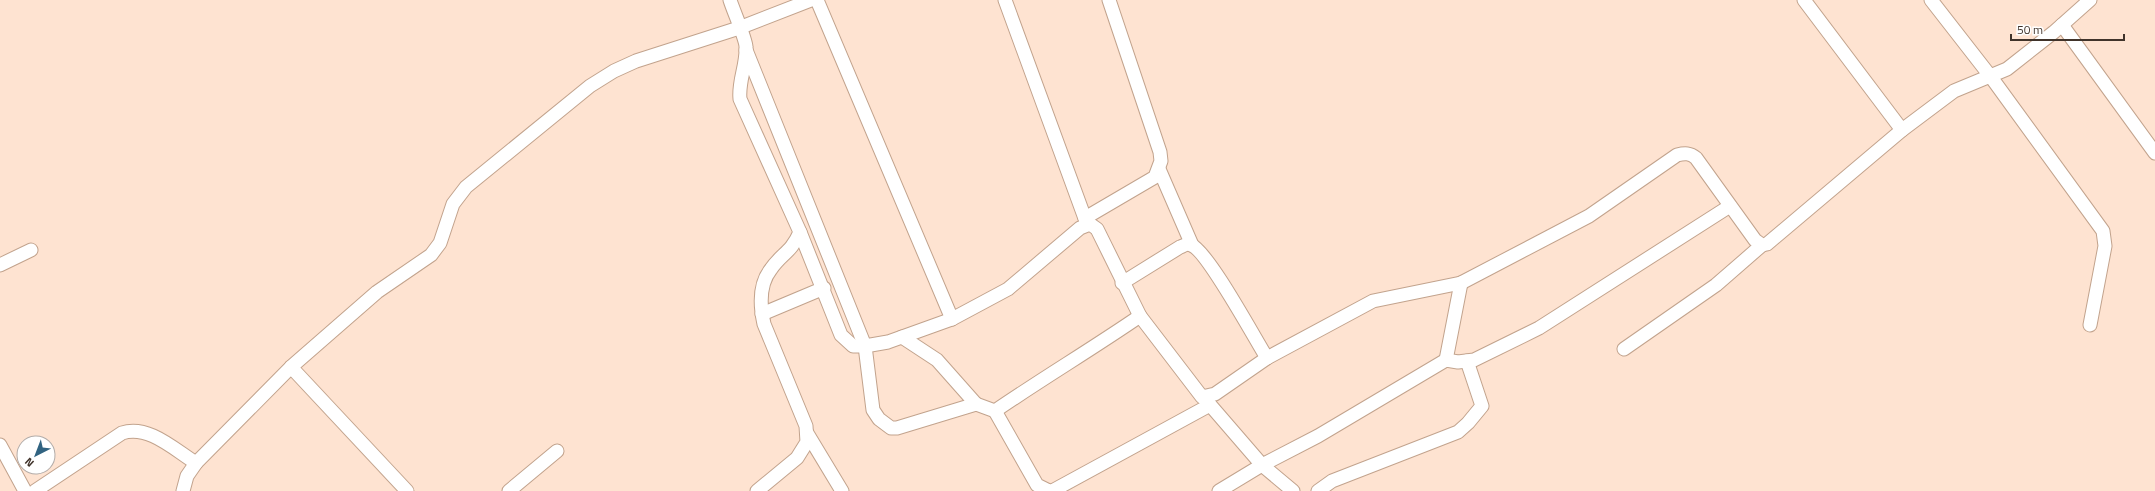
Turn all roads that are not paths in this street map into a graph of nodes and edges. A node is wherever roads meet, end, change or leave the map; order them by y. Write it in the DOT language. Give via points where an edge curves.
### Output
graph roads {
  1 [pos="730,0"];
  2 [pos="811,0"];
  3 [pos="817,0"];
  4 [pos="1006,0"];
  5 [pos="1109,0"];
  6 [pos="1804,0"];
  7 [pos="1931,0"];
  8 [pos="2090,0"];
  9 [pos="2062,25"];
  10 [pos="739,28"];
  11 [pos="746,50"];
  12 [pos="1991,77"];
  13 [pos="1902,130"];
  14 [pos="2155,153"];
  15 [pos="1159,169"];
  16 [pos="1730,206"];
  17 [pos="1086,221"];
  18 [pos="800,232"];
  19 [pos="1192,245"];
  20 [pos="1762,245"];
  21 [pos="31,250"];
  22 [pos="0,265"];
  23 [pos="1122,283"];
  24 [pos="1461,284"];
  25 [pos="824,288"];
  26 [pos="762,314"];
  27 [pos="1140,316"];
  28 [pos="952,319"];
  29 [pos="2090,325"];
  30 [pos="902,337"];
  31 [pos="865,346"];
  32 [pos="1624,349"];
  33 [pos="1266,358"];
  34 [pos="1446,360"];
  35 [pos="1467,361"];
  36 [pos="291,367"];
  37 [pos="1206,401"];
  38 [pos="976,404"];
  39 [pos="995,411"];
  40 [pos="806,433"];
  41 [pos="0,445"];
  42 [pos="557,451"];
  43 [pos="196,463"];
  44 [pos="1262,465"];
  45 [pos="25,491"];
  46 [pos="35,491"];
  47 [pos="184,491"];
  48 [pos="407,491"];
  49 [pos="510,491"];
  50 [pos="757,491"];
  51 [pos="842,491"];
  52 [pos="1219,491"];
  53 [pos="1293,491"];
  54 [pos="1318,491"];
  1 -- 10 [label="street"];
  2 -- 10 [label="street"];
  3 -- 28 [label="street"];
  4 -- 17 [label="street"];
  5 -- 15 [label="street" via="1160,152 1162,161"];
  6 -- 13 [label="street"];
  7 -- 12 [label="street"];
  8 -- 9 [label="street"];
  9 -- 12 [label="street" via="2007,69"];
  9 -- 14 [label="street"];
  10 -- 11 [label="street"];
  10 -- 36 [label="street" via="636,60 590,86 466,187 453,204 440,243 431,255 377,292"];
  11 -- 18 [label="street" via="739,88 740,100"];
  11 -- 31 [label="street"];
  12 -- 13 [label="street" via="1972,82 1954,91"];
  12 -- 29 [label="street" via="2103,231 2105,246"];
  13 -- 20 [label="street" via="1771,242"];
  15 -- 17 [label="street" via="1155,177"];
  15 -- 19 [label="street"];
  16 -- 20 [label="street" via="1755,240"];
  16 -- 24 [label="street" via="1696,158 1691,154 1677,155 1589,216"];
  16 -- 35 [label="street" via="1539,328 1474,360"];
  17 -- 23 [label="street" via="1097,229"];
  17 -- 28 [label="street" via="1008,289"];
  18 -- 25 [label="street"];
  18 -- 26 [label="street" via="791,250 771,268 764,280"];
  19 -- 23 [label="street" via="1180,247"];
  19 -- 33 [label="street" via="1207,259"];
  20 -- 32 [label="street" via="1716,285"];
  21 -- 22 [label="street"];
  23 -- 27 [label="street"];
  24 -- 33 [label="street" via="1372,301"];
  24 -- 34 [label="street"];
  25 -- 26 [label="street"];
  25 -- 31 [label="street" via="846,341 853,346"];
  26 -- 40 [label="street" via="806,426"];
  27 -- 37 [label="street"];
  27 -- 39 [label="street"];
  28 -- 30 [label="street"];
  30 -- 31 [label="street"];
  30 -- 38 [label="street" via="937,360"];
  31 -- 38 [label="street" via="873,410 879,419 891,428"];
  33 -- 37 [label="street"];
  34 -- 35 [label="street"];
  34 -- 44 [label="street" via="1318,436"];
  35 -- 54 [label="street" via="1482,406 1458,432 1332,481"];
  36 -- 43 [label="street"];
  36 -- 48 [label="street"];
  37 -- 39 [label="street" via="1054,490 1048,491 1037,485"];
  37 -- 44 [label="street"];
  38 -- 39 [label="street"];
  40 -- 50 [label="street" via="807,442 797,458"];
  40 -- 51 [label="street"];
  41 -- 45 [label="street"];
  42 -- 49 [label="street"];
  43 -- 46 [label="street" via="149,434 131,430"];
  43 -- 47 [label="street" via="187,476"];
  44 -- 52 [label="street"];
  44 -- 53 [label="street"];
}
